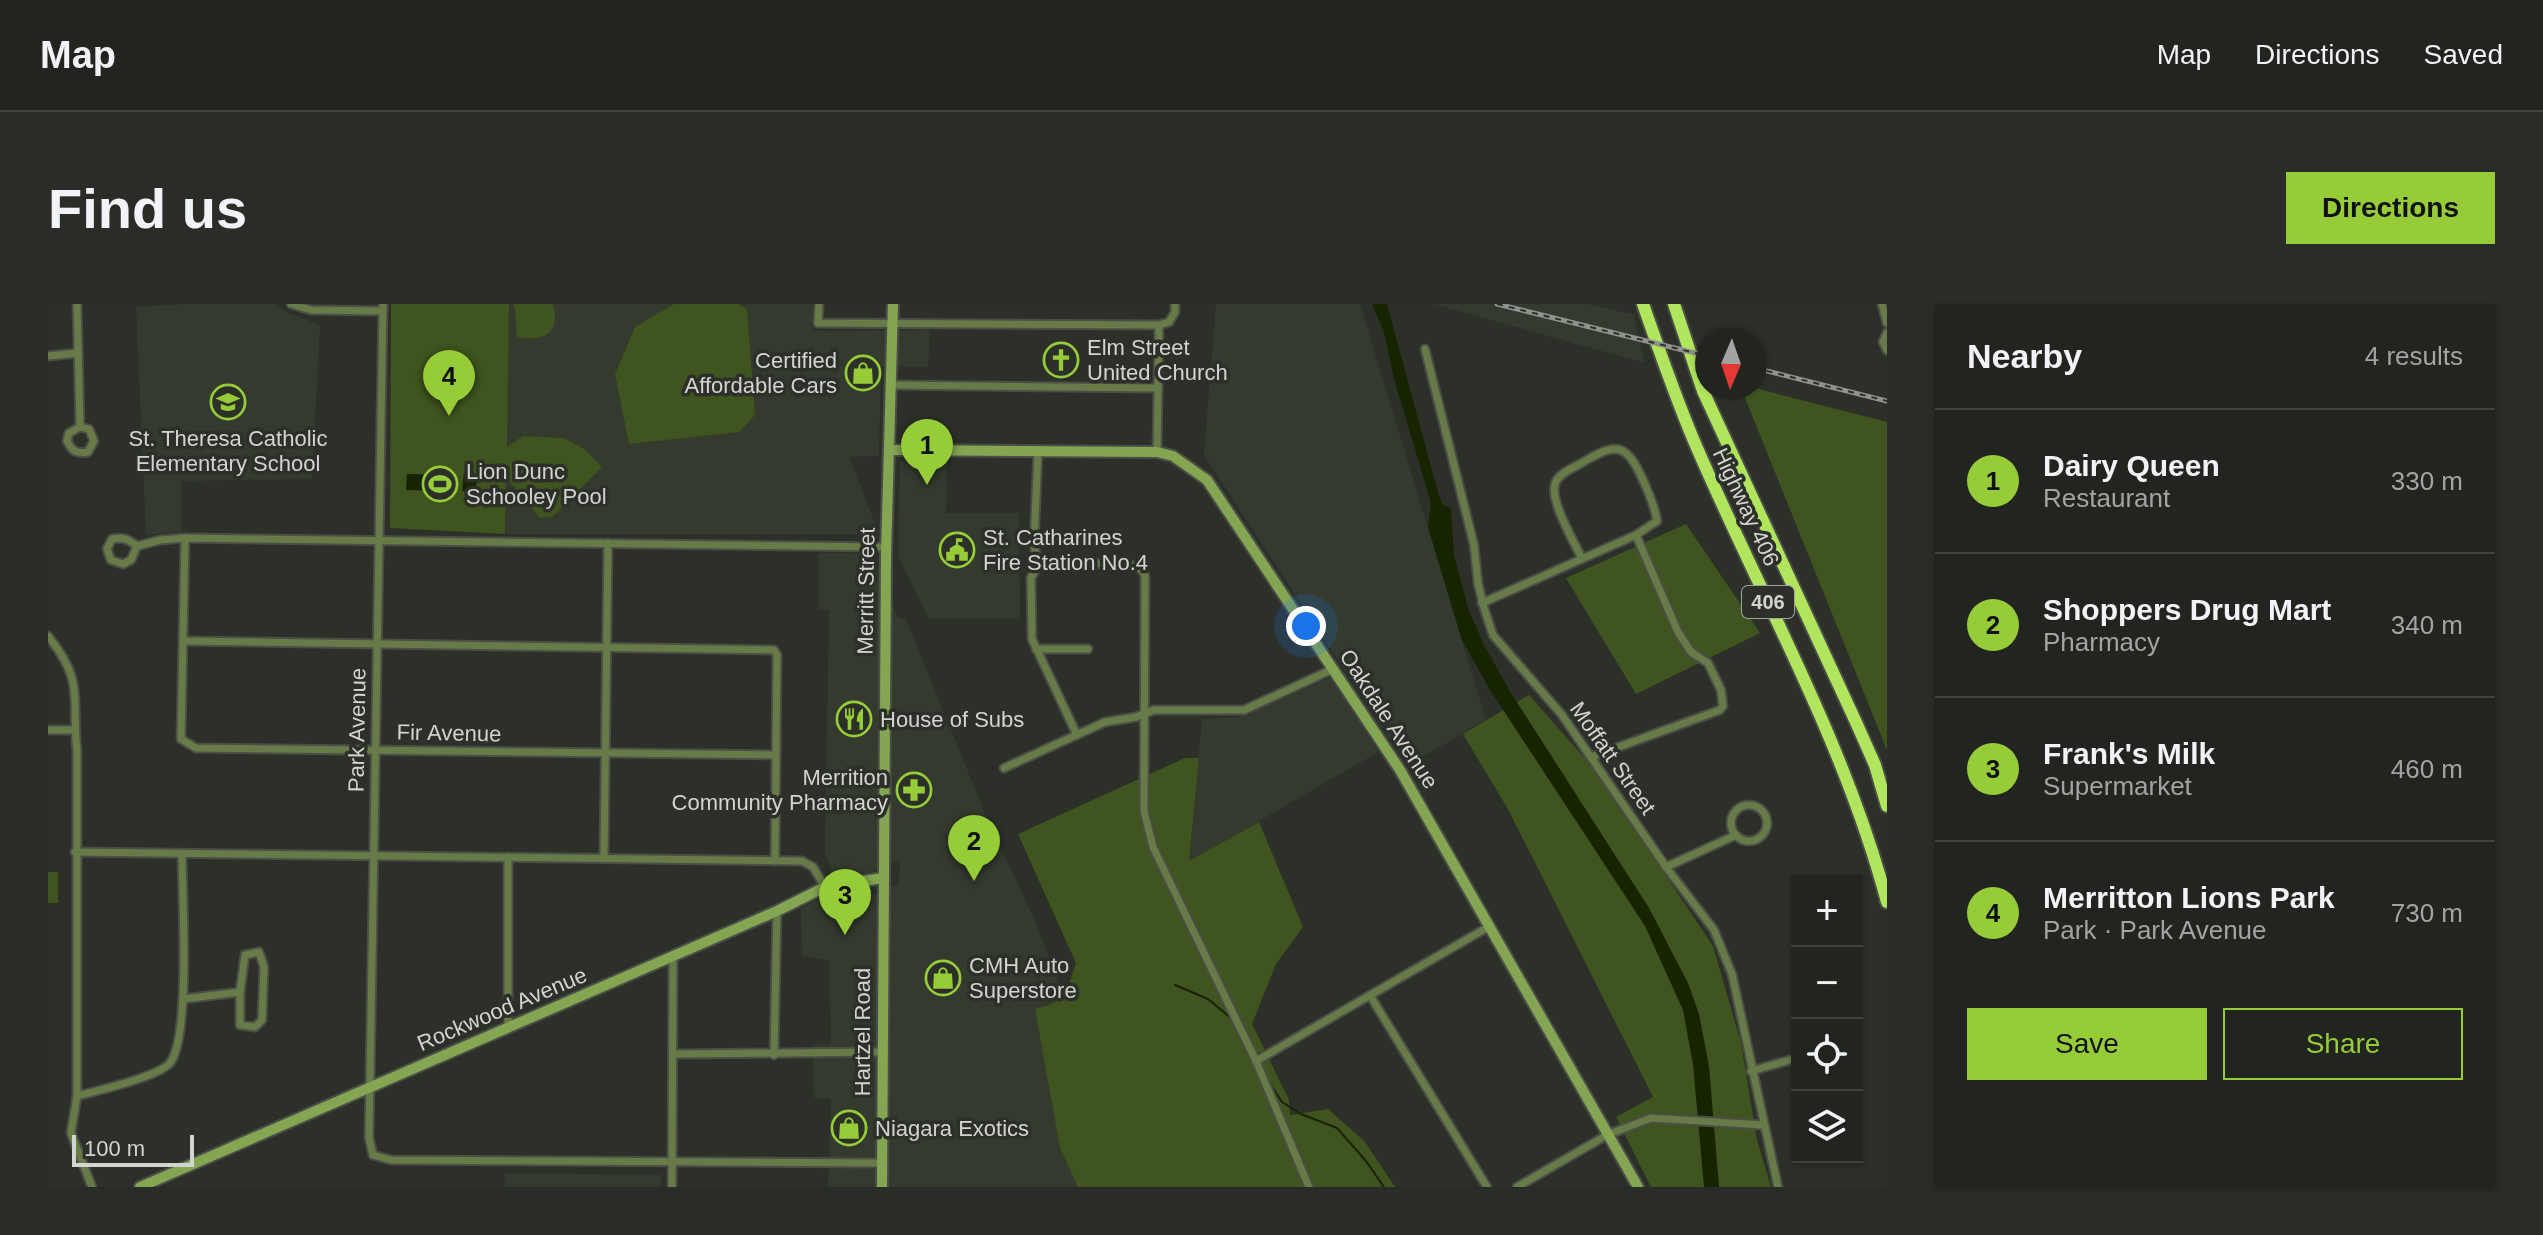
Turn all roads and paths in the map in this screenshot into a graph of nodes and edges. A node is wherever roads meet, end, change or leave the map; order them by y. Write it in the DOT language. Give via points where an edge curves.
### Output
graph roads {
  1 [pos="77,304"];
  2 [pos="291,304"];
  3 [pos="819,304"];
  4 [pos="893,304"];
  5 [pos="1175,304"];
  6 [pos="1643,304"];
  7 [pos="1674,304"];
  8 [pos="1882,304"];
  9 [pos="383,308"];
  10 [pos="892,323"];
  11 [pos="1887,323"];
  12 [pos="1159,325"];
  13 [pos="1887,333"];
  14 [pos="1425,349"];
  15 [pos="1887,350"];
  16 [pos="78,353"];
  17 [pos="48,356"];
  18 [pos="890,385"];
  19 [pos="1158,388"];
  20 [pos="80,427"];
  21 [pos="889,450"];
  22 [pos="1038,452"];
  23 [pos="1157,452"];
  24 [pos="1636,535"];
  25 [pos="185,538"];
  26 [pos="377,539"];
  27 [pos="608,543"];
  28 [pos="137,546"];
  29 [pos="886,547"];
  30 [pos="1582,559"];
  31 [pos="1040,561"];
  32 [pos="1482,603"];
  33 [pos="48,636"];
  34 [pos="184,641"];
  35 [pos="377,645"];
  36 [pos="607,646"];
  37 [pos="1036,649"];
  38 [pos="1088,649"];
  39 [pos="1333,669"];
  40 [pos="1146,712"];
  41 [pos="48,730"];
  42 [pos="74,730"];
  43 [pos="1077,735"];
  44 [pos="375,750"];
  45 [pos="606,753"];
  46 [pos="775,755"];
  47 [pos="1591,757"];
  48 [pos="1004,768"];
  49 [pos="1887,806"];
  50 [pos="1736,835"];
  51 [pos="75,852"];
  52 [pos="182,854"];
  53 [pos="373,855"];
  54 [pos="508,857"];
  55 [pos="604,858"];
  56 [pos="775,861"];
  57 [pos="1666,867"];
  58 [pos="883,878"];
  59 [pos="825,887"];
  60 [pos="1887,902"];
  61 [pos="777,911"];
  62 [pos="1490,926"];
  63 [pos="673,956"];
  64 [pos="240,992"];
  65 [pos="1371,997"];
  66 [pos="183,999"];
  67 [pos="508,1027"];
  68 [pos="881,1052"];
  69 [pos="673,1054"];
  70 [pos="774,1055"];
  71 [pos="1791,1060"];
  72 [pos="1256,1061"];
  73 [pos="1751,1071"];
  74 [pos="370,1088"];
  75 [pos="77,1096"];
  76 [pos="1763,1125"];
  77 [pos="1607,1135"];
  78 [pos="672,1160"];
  79 [pos="882,1163"];
  80 [pos="92,1187"];
  81 [pos="140,1187"];
  82 [pos="672,1187"];
  83 [pos="882,1187"];
  84 [pos="1309,1187"];
  85 [pos="1487,1187"];
  86 [pos="1517,1187"];
  87 [pos="1638,1187"];
  88 [pos="1778,1187"];
  1 -- 16 [label="street"];
  2 -- 9 [label="street" via="311,310"];
  3 -- 10 [label="street" via="818,323"];
  4 -- 10 [label="street, Merritt Street"];
  5 -- 12 [label="street" via="1169,322"];
  6 -- 60 [label="highway, Highway 406 / 406" via="1694,441 1817,705 1862,817"];
  7 -- 49 [label="highway, Highway 406 / 406" via="1703,391 1875,765"];
  8 -- 11 [label="street"];
  9 -- 26 [label="street, Park Avenue"];
  10 -- 12 [label="street"];
  10 -- 18 [label="street, Merritt Street"];
  12 -- 19 [label="street"];
  13 -- 15 [label="street"];
  14 -- 32 [label="street, Moffatt Street" via="1474,545"];
  16 -- 17 [label="street"];
  16 -- 20 [label="street"];
  18 -- 19 [label="street"];
  18 -- 21 [label="street, Merritt Street"];
  19 -- 23 [label="street"];
  21 -- 22 [label="street, Oakdale Avenue"];
  21 -- 29 [label="street, Merritt Street"];
  22 -- 23 [label="street, Oakdale Avenue"];
  22 -- 31 [label="street" via="1034,543"];
  23 -- 39 [label="street, Oakdale Avenue" via="1173,456 1207,480"];
  24 -- 30 [label="street"];
  24 -- 30 [label="street" via="1657,521 1651,498 1632,455 1610,449 1561,475 1555,485"];
  24 -- 47 [label="street" via="1678,632 1691,652 1708,663 1723,706"];
  25 -- 26 [label="street"];
  25 -- 28 [label="street"];
  25 -- 34 [label="street, Fir Avenue"];
  26 -- 27 [label="street"];
  26 -- 35 [label="street, Park Avenue"];
  27 -- 29 [label="street"];
  27 -- 36 [label="street"];
  28 -- 28 [label="street" via="123,564 111,560 107,549 112,539 120,538"];
  29 -- 58 [label="street, Merritt Street"];
  30 -- 32 [label="street"];
  31 -- 37 [label="street" via="1031,578"];
  31 -- 40 [label="street" via="1129,564 1142,570"];
  32 -- 47 [label="street, Moffatt Street" via="1493,635"];
  33 -- 42 [label="street" via="68,663 76,690"];
  34 -- 35 [label="street"];
  34 -- 44 [label="street, Fir Avenue" via="181,739 196,748"];
  35 -- 36 [label="street"];
  35 -- 44 [label="street, Park Avenue"];
  36 -- 45 [label="street"];
  36 -- 46 [label="street" via="774,650"];
  37 -- 38 [label="street"];
  37 -- 43 [label="street"];
  39 -- 40 [label="street" via="1244,710"];
  39 -- 62 [label="street, Oakdale Avenue" via="1400,770"];
  40 -- 43 [label="street"];
  40 -- 72 [label="street" via="1144,811 1153,847"];
  41 -- 42 [label="street"];
  42 -- 51 [label="street"];
  43 -- 48 [label="street"];
  44 -- 45 [label="street, Fir Avenue"];
  44 -- 53 [label="street, Park Avenue"];
  45 -- 46 [label="street, Fir Avenue"];
  45 -- 55 [label="street"];
  46 -- 56 [label="street"];
  47 -- 57 [label="street, Moffatt Street"];
  50 -- 50 [label="street" via="1731,824 1735,813 1744,806 1761,810 1767,819 1762,835 1752,841"];
  50 -- 57 [label="street"];
  51 -- 52 [label="street"];
  51 -- 75 [label="street"];
  52 -- 53 [label="street"];
  52 -- 66 [label="street"];
  53 -- 54 [label="street"];
  53 -- 74 [label="street, Park Avenue"];
  54 -- 55 [label="street"];
  54 -- 67 [label="street"];
  55 -- 56 [label="street"];
  56 -- 59 [label="street" via="802,861 813,867"];
  57 -- 73 [label="street, Moffatt Street" via="1723,947"];
  58 -- 59 [label="street, Rockwood Avenue"];
  58 -- 68 [label="street, Hartzel Road"];
  59 -- 61 [label="street, Rockwood Avenue"];
  61 -- 63 [label="street, Rockwood Avenue"];
  61 -- 70 [label="street"];
  62 -- 65 [label="street"];
  62 -- 77 [label="street, Oakdale Avenue"];
  63 -- 67 [label="street, Rockwood Avenue"];
  63 -- 69 [label="street"];
  64 -- 64 [label="street" via="240,1025 255,1027 262,1020 264,967 259,952 245,955"];
  64 -- 66 [label="street"];
  65 -- 72 [label="street"];
  65 -- 85 [label="street"];
  66 -- 75 [label="street" via="171,1062 125,1083"];
  67 -- 74 [label="street, Rockwood Avenue"];
  68 -- 70 [label="street"];
  68 -- 79 [label="street, Hartzel Road"];
  69 -- 70 [label="street"];
  69 -- 78 [label="street"];
  71 -- 73 [label="street"];
  72 -- 84 [label="street"];
  73 -- 76 [label="street, Moffatt Street"];
  74 -- 78 [label="street, Park Avenue" via="373,1155 391,1160"];
  74 -- 81 [label="street, Rockwood Avenue"];
  75 -- 80 [label="street" via="71,1133"];
  76 -- 77 [label="street" via="1651,1118"];
  76 -- 88 [label="street, Moffatt Street"];
  77 -- 86 [label="street"];
  77 -- 87 [label="street, Oakdale Avenue"];
  78 -- 79 [label="street"];
  78 -- 82 [label="street"];
  79 -- 83 [label="street, Hartzel Road"];
}
